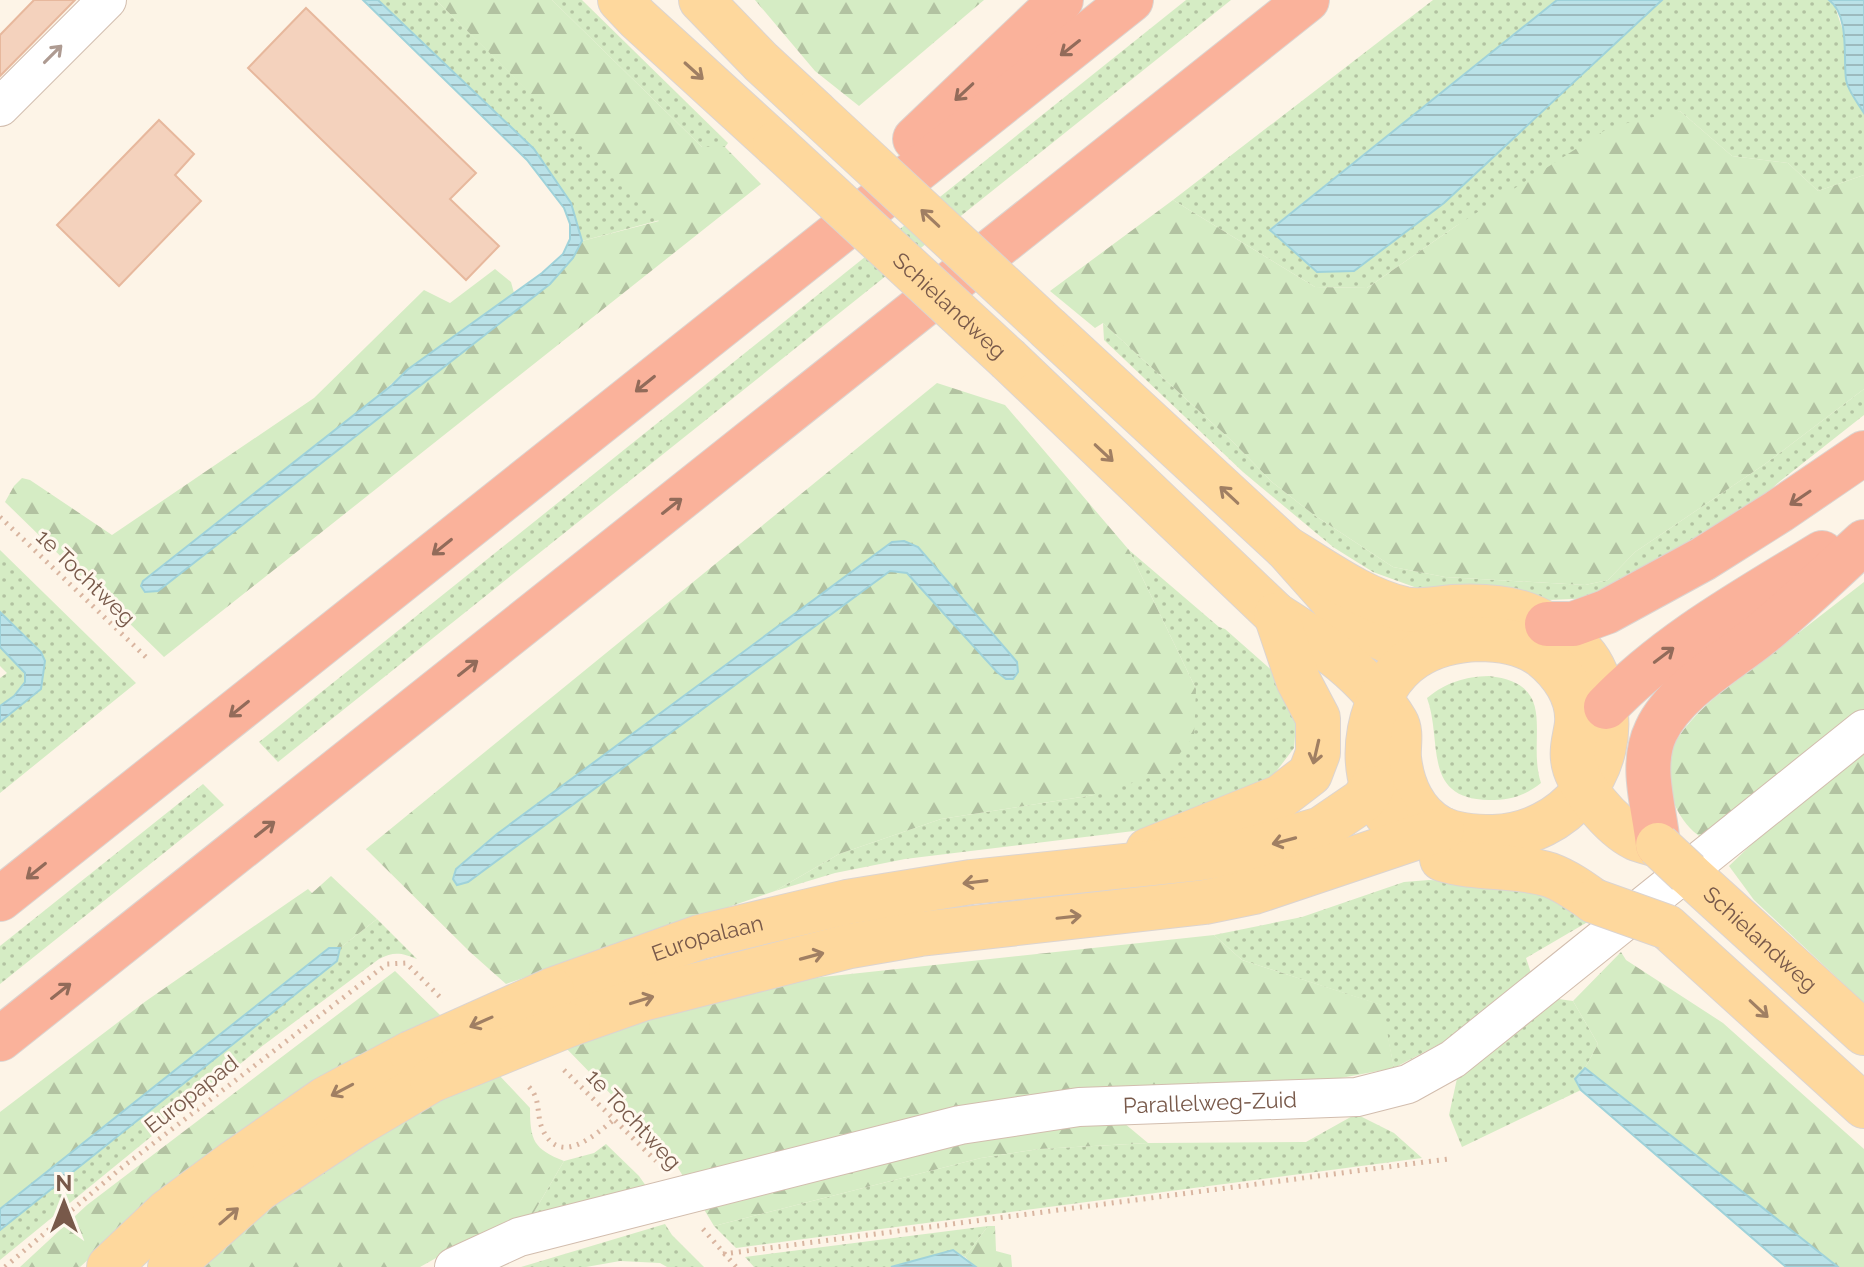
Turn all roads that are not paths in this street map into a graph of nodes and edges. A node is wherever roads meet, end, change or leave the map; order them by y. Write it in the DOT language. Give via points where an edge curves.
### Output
graph roads {
  1 [pos="107,0"];
  2 [pos="701,0"];
  3 [pos="1061,0"];
  4 [pos="1131,0"];
  5 [pos="1307,0"];
  6 [pos="1329,0"];
  7 [pos="624,6"];
  8 [pos="1236,58"];
  9 [pos="0,107"];
  10 [pos="706,336"];
  11 [pos="1864,453"];
  12 [pos="1864,526"];
  13 [pos="1864,542"];
  14 [pos="1286,548"];
  15 [pos="1276,615"];
  16 [pos="1557,644"];
  17 [pos="1417,655"];
  18 [pos="1606,707"];
  19 [pos="1382,720"];
  20 [pos="1864,729"];
  21 [pos="1587,767"];
  22 [pos="1372,788"];
  23 [pos="1525,834"];
  24 [pos="1431,842"];
  25 [pos="1658,845"];
  26 [pos="1108,867"];
  27 [pos="1604,892"];
  28 [pos="0,899"];
  29 [pos="560,1008"];
  30 [pos="1864,1033"];
  31 [pos="0,1039"];
  32 [pos="422,1067"];
  33 [pos="1864,1106"];
  34 [pos="109,1267"];
  35 [pos="170,1267"];
  36 [pos="454,1267"];
  9 -- 1 [label="street, one-way"];
  14 -- 2 [label="main road, one-way, bridge" via="761,62"];
  3 -- 10 [label="highway, one-way"];
  4 -- 10 [label="highway, one-way"];
  5 -- 8 [label="highway"];
  6 -- 8 [label="highway"];
  7 -- 15 [label="main road, Schielandweg, one-way, bridge" via="1009,360"];
  31 -- 8 [label="highway, one-way"];
  10 -- 28 [label="highway, one-way"];
  11 -- 16 [label="highway, one-way" via="1703,559 1606,612 1573,624"];
  18 -- 12 [label="highway, one-way" via="1661,657"];
  13 -- 25 [label="highway" via="1694,686 1655,731 1649,782"];
  14 -- 16 [label="main road" via="1380,603 1408,610 1499,607 1524,612"];
  14 -- 17 [label="main road" via="1343,612 1371,633"];
  15 -- 19 [label="main road, Schielandweg" via="1326,646"];
  15 -- 26 [label="main road, one-way" via="1298,680 1318,718 1318,753 1310,774 1280,797"];
  16 -- 17 [label="main road" via="1525,646 1489,639 1445,644"];
  16 -- 18 [label="main road" via="1600,683"];
  16 -- 21 [label="main road"];
  17 -- 19 [label="main road" via="1395,674"];
  18 -- 21 [label="main road"];
  19 -- 22 [label="main road" via="1367,753"];
  19 -- 24 [label="main road"];
  20 -- 36 [label="street, Parallelweg-Zuid" via="1453,1059 1408,1084 1357,1097 1079,1107 960,1125 519,1237"];
  21 -- 23 [label="main road" via="1567,809"];
  21 -- 25 [label="main road, Schielandweg" via="1633,837"];
  22 -- 24 [label="main road" via="1382,809"];
  22 -- 26 [label="main road, Europalaan, one-way" via="1321,829 1289,839 1200,858"];
  23 -- 24 [label="main road" via="1461,835"];
  23 -- 27 [label="main road" via="1579,858"];
  24 -- 27 [label="main road" via="1461,865 1548,874"];
  29 -- 24 [label="main road, Europalaan, one-way" via="642,999 850,946 920,934 1205,902"];
  25 -- 30 [label="main road, Schielandweg, bridge"];
  26 -- 29 [label="main road, Europalaan, one-way" via="971,882 764,920 700,937"];
  27 -- 33 [label="main road, one-way" via="1667,927"];
  29 -- 32 [label="main road, Europalaan, bridge"];
  32 -- 34 [label="main road, Europalaan, one-way" via="325,1099 167,1212"];
  35 -- 32 [label="main road, Europalaan, one-way" via="259,1189 356,1125"];
}
